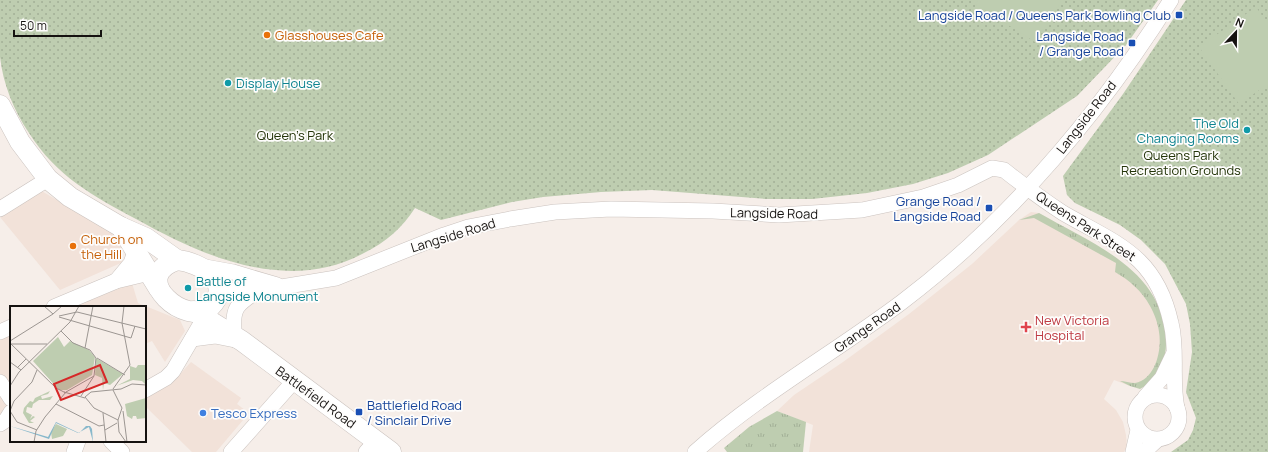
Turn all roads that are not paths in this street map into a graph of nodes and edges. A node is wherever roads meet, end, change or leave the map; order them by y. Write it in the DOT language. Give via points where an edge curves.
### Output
graph roads {
  1 [pos="1171,0"];
  2 [pos="0,105"];
  3 [pos="48,179"];
  4 [pos="1028,188"];
  5 [pos="0,209"];
  6 [pos="121,228"];
  7 [pos="136,250"];
  8 [pos="198,265"];
  9 [pos="162,273"];
  10 [pos="116,281"];
  11 [pos="280,286"];
  12 [pos="257,291"];
  13 [pos="56,306"];
  14 [pos="208,307"];
  15 [pos="10,327"];
  16 [pos="0,332"];
  17 [pos="238,336"];
  18 [pos="192,338"];
  19 [pos="1173,354"];
  20 [pos="294,381"];
  21 [pos="0,382"];
  22 [pos="146,389"];
  23 [pos="1145,397"];
  24 [pos="10,398"];
  25 [pos="1177,408"];
  26 [pos="10,414"];
  27 [pos="0,424"];
  28 [pos="10,428"];
  29 [pos="0,429"];
  30 [pos="1138,430"];
  31 [pos="1157,440"];
  32 [pos="78,442"];
  33 [pos="112,442"];
  34 [pos="378,448"];
  35 [pos="74,452"];
  36 [pos="122,452"];
  37 [pos="231,452"];
  38 [pos="695,452"];
  39 [pos="1133,452"];
  40 [pos="1144,452"];
  1 -- 4 [label="street, Langside Road" via="1097,106"];
  2 -- 3 [label="main road" via="20,142"];
  3 -- 5 [label="street"];
  3 -- 6 [label="main road" via="70,197"];
  4 -- 11 [label="street, Langside Road" via="998,168 985,170 958,184 923,197 900,204 862,210 800,215 651,209 555,212 468,227 405,249 336,278 310,284"];
  4 -- 19 [label="street, Queens Park Street" via="1119,244 1143,262 1158,285 1166,304 1173,330"];
  4 -- 38 [label="street, Grange Road" via="943,268 902,301 723,427"];
  6 -- 7 [label="main road"];
  6 -- 9 [label="main road" via="146,238"];
  7 -- 9 [label="main road"];
  7 -- 10 [label="street" via="131,263"];
  8 -- 9 [label="main road"];
  8 -- 11 [label="street, Langside Road"];
  8 -- 14 [label="main road" via="214,277 218,288"];
  9 -- 10 [label="street"];
  9 -- 14 [label="main road" via="170,302"];
  10 -- 13 [label="street"];
  11 -- 12 [label="street, Langside Road"];
  12 -- 14 [label="street, Langside Road" via="233,290"];
  12 -- 17 [label="street" via="236,309"];
  14 -- 17 [label="main road, Battlefield Road" via="223,318"];
  14 -- 18 [label="street"];
  15 -- 16 [label="street"];
  17 -- 18 [label="street"];
  17 -- 20 [label="main road, Battlefield Road"];
  18 -- 22 [label="street" via="173,371"];
  19 -- 23 [label="street, Queens Park Street" via="1162,378"];
  19 -- 25 [label="street, Queens Park Street"];
  20 -- 34 [label="main road, Battlefield Road"];
  20 -- 37 [label="street"];
  21 -- 24 [label="street"];
  23 -- 25 [label="street" via="1167,397"];
  23 -- 30 [label="street" via="1136,408 1135,423"];
  25 -- 31 [label="street" via="1179,415 1176,429"];
  26 -- 27 [label="street"];
  28 -- 29 [label="street"];
  30 -- 31 [label="street"];
  30 -- 39 [label="street"];
  31 -- 40 [label="street"];
  32 -- 35 [label="street"];
  33 -- 36 [label="street"];
}
